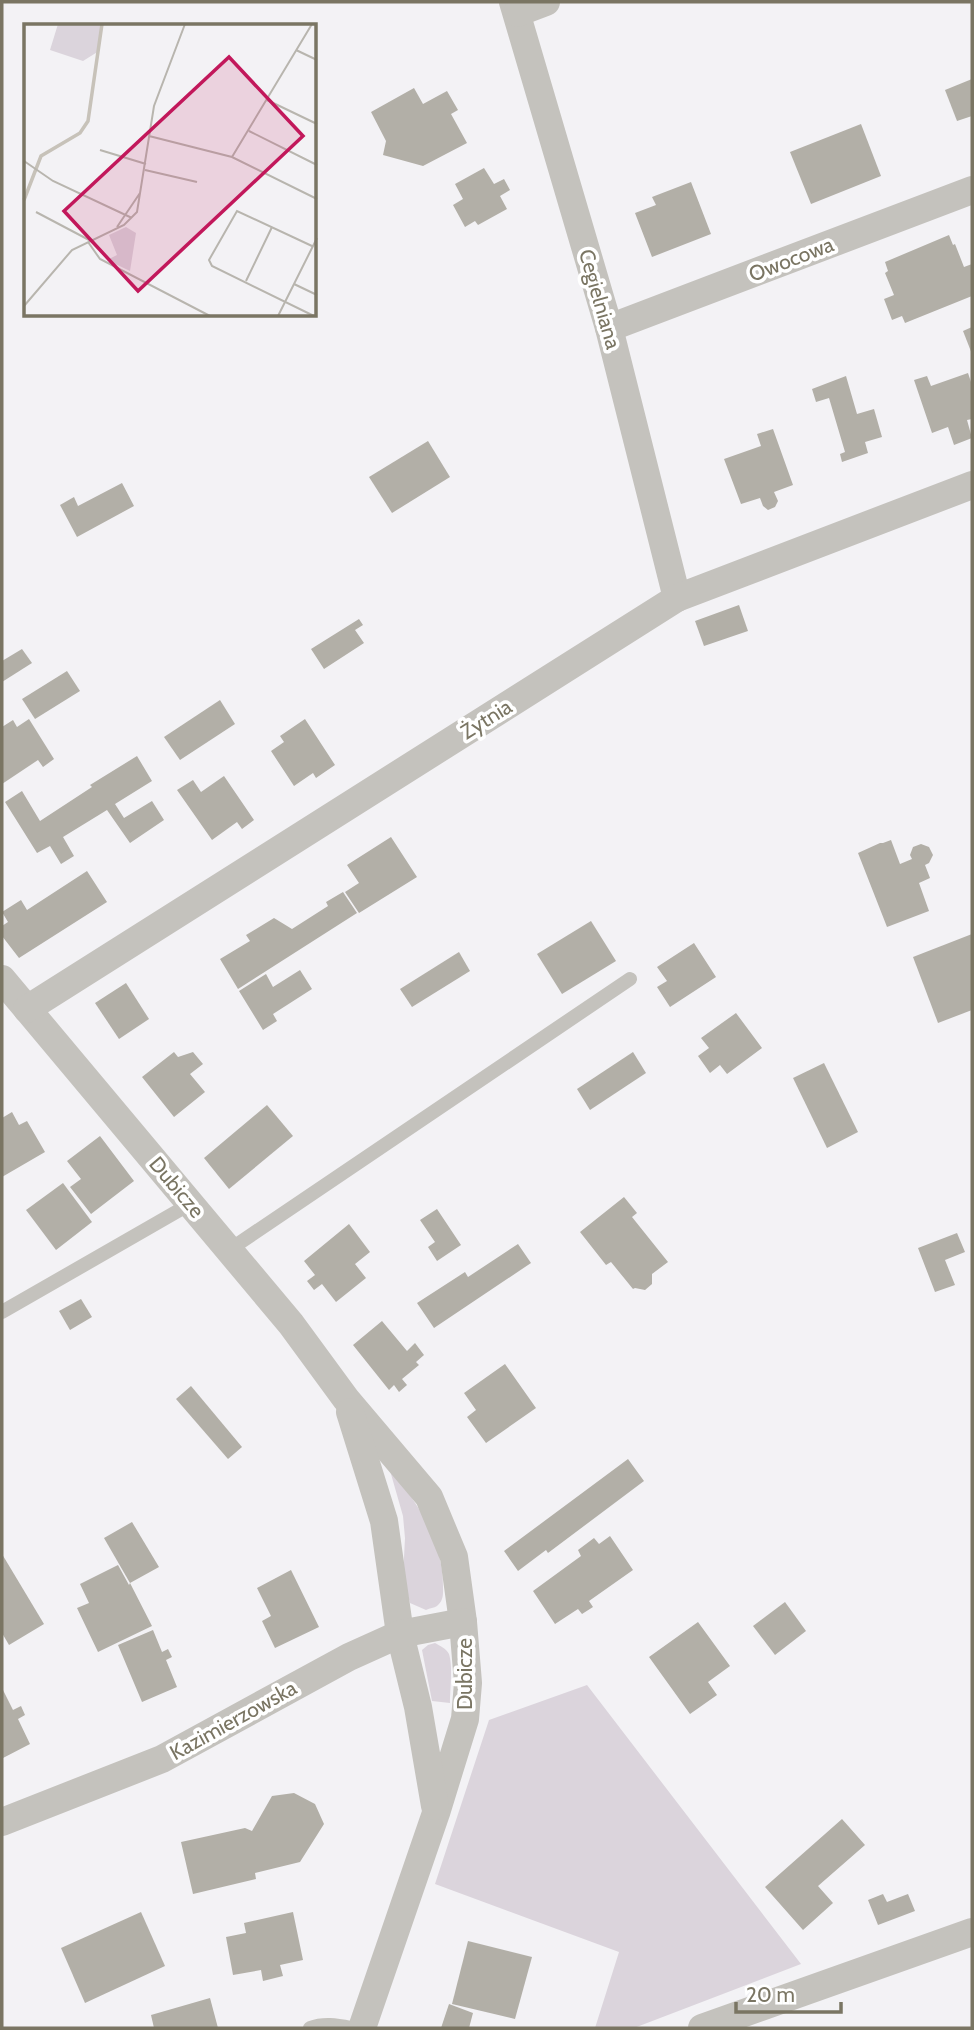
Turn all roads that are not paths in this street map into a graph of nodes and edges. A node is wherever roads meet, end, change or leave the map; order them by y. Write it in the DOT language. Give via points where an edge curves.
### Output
graph roads {
  1 [pos="546,2"];
  2 [pos="515,7"];
  3 [pos="972,190"];
  4 [pos="609,328"];
  5 [pos="972,485"];
  6 [pos="677,598"];
  7 [pos="2,979"];
  8 [pos="630,979"];
  9 [pos="27,1009"];
  10 [pos="190,1203"];
  11 [pos="229,1250"];
  12 [pos="2,1312"];
  13 [pos="346,1399"];
  14 [pos="463,1622"];
  15 [pos="400,1634"];
  16 [pos="436,1813"];
  17 [pos="2,1822"];
  18 [pos="972,1932"];
  19 [pos="310,2028"];
  20 [pos="351,2028"];
  21 [pos="362,2028"];
  22 [pos="702,2028"];
  1 -- 2 [label="street"];
  2 -- 4 [label="street, Cegielniana"];
  3 -- 4 [label="street, Owocowa"];
  4 -- 6 [label="street, Cegielniana"];
  5 -- 6 [label="street, Żytnia"];
  6 -- 9 [label="street, Żytnia"];
  7 -- 9 [label="street, Dubicze"];
  8 -- 11 [label="lane"];
  9 -- 10 [label="street, Dubicze"];
  10 -- 11 [label="street, Dubicze"];
  10 -- 12 [label="lane"];
  11 -- 13 [label="street, Dubicze"];
  13 -- 14 [label="street, Dubicze" via="429,1497 454,1556"];
  13 -- 15 [label="street, Dubicze" via="384,1521"];
  14 -- 15 [label="street, Kazimierzowska"];
  14 -- 16 [label="street, Dubicze" via="468,1683 465,1719"];
  15 -- 16 [label="street, Dubicze"];
  15 -- 17 [label="street, Kazimierzowska" via="162,1759"];
  16 -- 21 [label="street, Dubicze"];
  18 -- 22 [label="street"];
  19 -- 20 [label="lane"];
}
